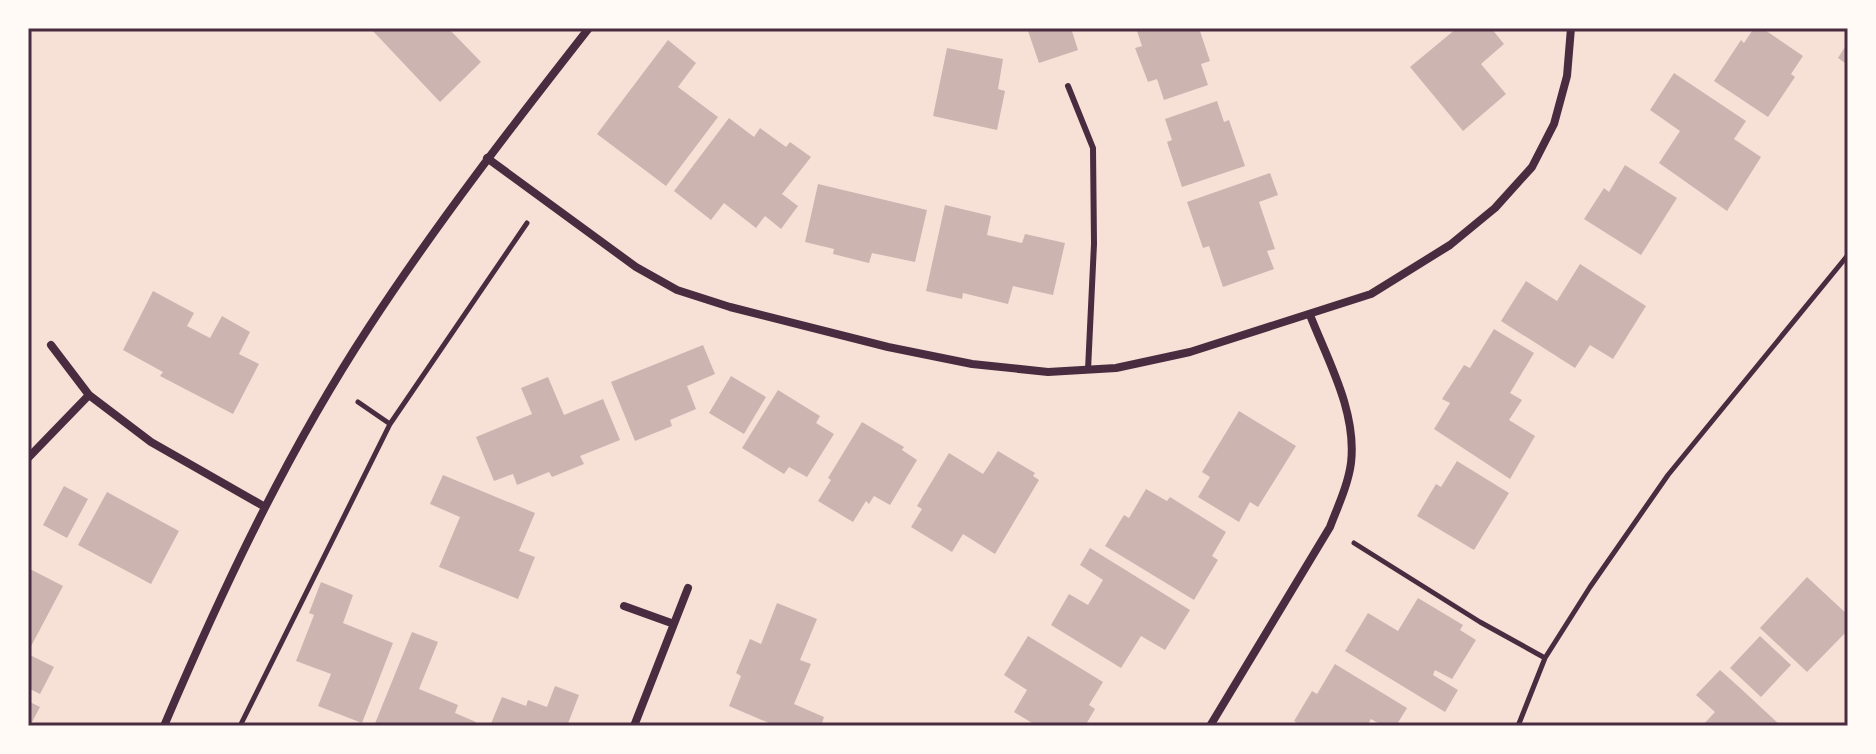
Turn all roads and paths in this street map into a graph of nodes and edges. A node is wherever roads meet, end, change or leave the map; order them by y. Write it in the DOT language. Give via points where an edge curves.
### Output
graph roads {
  1 [pos="589,28"];
  2 [pos="1571,28"];
  3 [pos="1068,86"];
  4 [pos="487,158"];
  5 [pos="543,199"];
  6 [pos="1848,255"];
  7 [pos="1310,315"];
  8 [pos="51,345"];
  9 [pos="1088,370"];
  10 [pos="89,395"];
  11 [pos="357,402"];
  12 [pos="390,424"];
  13 [pos="28,458"];
  14 [pos="265,507"];
  15 [pos="1330,527"];
  16 [pos="688,588"];
  17 [pos="624,606"];
  18 [pos="674,624"];
  19 [pos="1545,658"];
  20 [pos="164,726"];
  21 [pos="240,726"];
  22 [pos="634,726"];
  23 [pos="1210,726"];
  24 [pos="1518,726"];
  1 -- 4 [label="street"];
  2 -- 7 [label="street" via="1567,76 1554,124 1532,167 1495,208 1450,245 1371,294"];
  3 -- 9 [label="lane" via="1093,148"];
  4 -- 5 [label="street"];
  4 -- 14 [label="street" via="369,327"];
  5 -- 9 [label="street" via="636,267 677,290 730,307 972,364 1048,372"];
  5 -- 12 [label="path"];
  6 -- 19 [label="path" via="1668,475"];
  7 -- 9 [label="street" via="1190,352"];
  7 -- 15 [label="street" via="1351,427 1351,462"];
  8 -- 10 [label="street"];
  10 -- 13 [label="street"];
  10 -- 14 [label="street" via="151,442"];
  11 -- 12 [label="path"];
  12 -- 21 [label="path"];
  14 -- 20 [label="street"];
  15 -- 19 [label="path"];
  15 -- 23 [label="street"];
  16 -- 18 [label="street"];
  17 -- 18 [label="street"];
  18 -- 22 [label="street"];
  19 -- 24 [label="path"];
}
